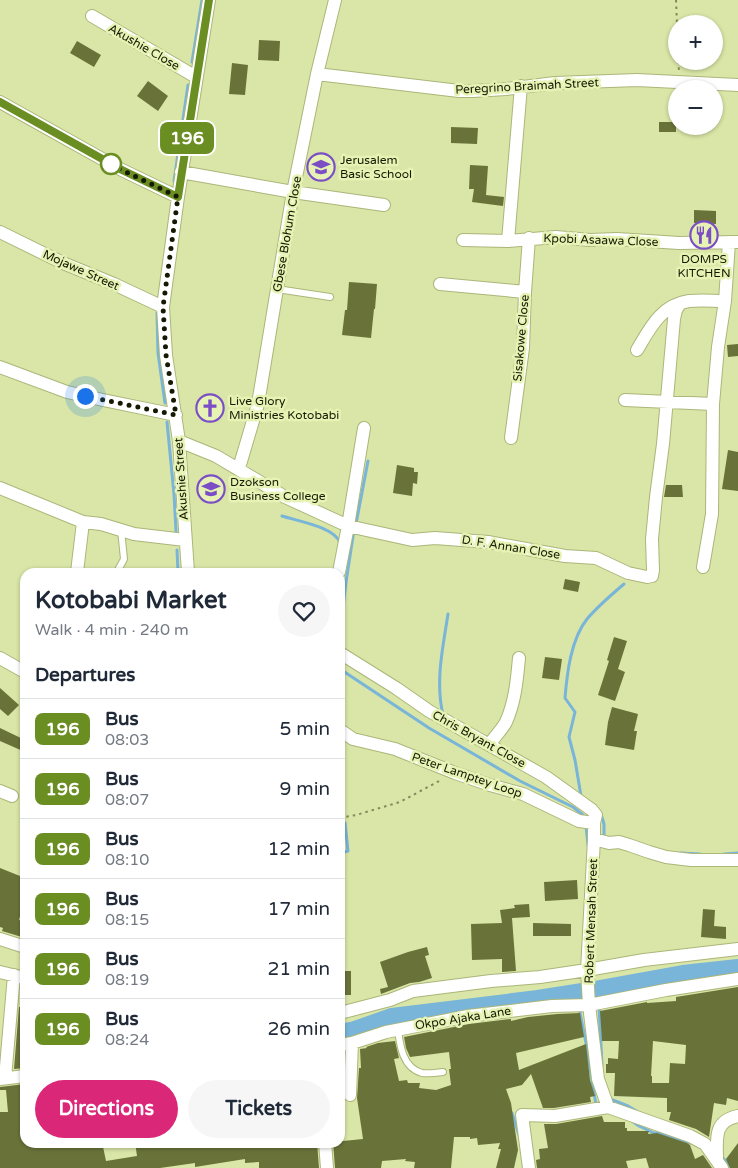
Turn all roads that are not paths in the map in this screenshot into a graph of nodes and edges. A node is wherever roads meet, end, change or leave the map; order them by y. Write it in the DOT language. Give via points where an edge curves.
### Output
graph roads {
  1 [pos="209,0"];
  2 [pos="335,0"];
  3 [pos="92,16"];
  4 [pos="317,74"];
  5 [pos="196,77"];
  6 [pos="738,85"];
  7 [pos="521,86"];
  8 [pos="0,102"];
  9 [pos="182,172"];
  10 [pos="293,192"];
  11 [pos="178,197"];
  12 [pos="384,205"];
  13 [pos="0,232"];
  14 [pos="529,238"];
  15 [pos="463,240"];
  16 [pos="508,241"];
  17 [pos="734,242"];
  18 [pos="440,284"];
  19 [pos="277,289"];
  20 [pos="525,292"];
  21 [pos="330,297"];
  22 [pos="725,301"];
  23 [pos="680,304"];
  24 [pos="163,307"];
  25 [pos="637,350"];
  26 [pos="0,367"];
  27 [pos="625,400"];
  28 [pos="667,402"];
  29 [pos="713,404"];
  30 [pos="176,415"];
  31 [pos="364,428"];
  32 [pos="511,438"];
  33 [pos="179,441"];
  34 [pos="239,468"];
  35 [pos="0,488"];
  36 [pos="83,522"];
  37 [pos="348,526"];
  38 [pos="121,529"];
  39 [pos="185,540"];
  40 [pos="703,567"];
  41 [pos="77,568"];
  42 [pos="119,568"];
  43 [pos="188,568"];
  44 [pos="340,568"];
  45 [pos="345,656"];
  46 [pos="0,658"];
  47 [pos="519,658"];
  48 [pos="20,669"];
  49 [pos="345,733"];
  50 [pos="489,745"];
  51 [pos="594,823"];
  52 [pos="594,839"];
  53 [pos="738,860"];
  54 [pos="0,939"];
  55 [pos="20,945"];
  56 [pos="738,949"];
  57 [pos="587,970"];
  58 [pos="0,972"];
  59 [pos="19,977"];
  60 [pos="738,979"];
  61 [pos="589,1005"];
  62 [pos="345,1012"];
  63 [pos="398,1030"];
  64 [pos="346,1044"];
  65 [pos="443,1072"];
  66 [pos="20,1076"];
  67 [pos="3,1078"];
  68 [pos="350,1095"];
  69 [pos="608,1107"];
  70 [pos="738,1116"];
  71 [pos="325,1148"];
  72 [pos="719,1164"];
  73 [pos="327,1168"];
  74 [pos="529,1168"];
  1 -- 5 [label="street, Akushie Street"];
  2 -- 4 [label="street, Gbese Blohum Close"];
  3 -- 5 [label="street, Akushie Close"];
  4 -- 7 [label="street, Peregrino Braimah Street" via="459,91"];
  4 -- 10 [label="street, Gbese Blohum Close"];
  5 -- 9 [label="street, Akushie Street"];
  6 -- 7 [label="street, Peregrino Braimah Street" via="637,80"];
  7 -- 16 [label="street"];
  8 -- 11 [label="street" via="122,170"];
  9 -- 10 [label="street"];
  9 -- 11 [label="street, Akushie Street"];
  10 -- 12 [label="street"];
  10 -- 19 [label="street, Gbese Blohum Close"];
  11 -- 24 [label="street, Akushie Street"];
  13 -- 24 [label="street, Mojawe Street"];
  14 -- 16 [label="street, Kpobi Asaawa Close"];
  14 -- 17 [label="street, Kpobi Asaawa Close" via="556,236 590,240"];
  14 -- 20 [label="street, Sisakowe Close"];
  15 -- 16 [label="street, Kpobi Asaawa Close"];
  17 -- 22 [label="street"];
  18 -- 20 [label="street"];
  19 -- 21 [label="lane"];
  19 -- 34 [label="street, Gbese Blohum Close" via="258,404"];
  20 -- 32 [label="street, Sisakowe Close" via="523,348"];
  22 -- 23 [label="street"];
  22 -- 29 [label="street"];
  23 -- 25 [label="street" via="661,314"];
  23 -- 28 [label="street" via="674,319"];
  24 -- 30 [label="street, Akushie Street" via="166,355"];
  26 -- 30 [label="street" via="67,392"];
  27 -- 28 [label="street"];
  28 -- 29 [label="street"];
  28 -- 37 [label="street, D. F. Annan Close" via="652,539 652,576 628,573 596,558 564,556 488,542 435,538 412,540"];
  29 -- 40 [label="street" via="712,514"];
  30 -- 33 [label="street, Akushie Street"];
  31 -- 37 [label="street"];
  33 -- 34 [label="street, D. F. Annan Close"];
  33 -- 39 [label="street, Akushie Street"];
  34 -- 37 [label="street, D. F. Annan Close" via="285,497"];
  35 -- 36 [label="street"];
  36 -- 38 [label="street"];
  36 -- 41 [label="street"];
  37 -- 44 [label="street"];
  38 -- 39 [label="street" via="134,534"];
  38 -- 42 [label="lane" via="124,559"];
  39 -- 43 [label="street, Akushie Street"];
  45 -- 50 [label="street, Chris Bryant Close" via="428,711"];
  46 -- 48 [label="street"];
  47 -- 50 [label="street" via="512,703 505,723"];
  49 -- 51 [label="street, Peter Lamptey Loop" via="353,739 395,749 454,773 523,794 579,821"];
  50 -- 51 [label="street, Chris Bryant Close" via="546,777 592,810 596,815"];
  51 -- 52 [label="street, Chris Bryant Close"];
  52 -- 53 [label="street" via="619,842 666,857"];
  52 -- 57 [label="street, Robert Mensah Street"];
  54 -- 55 [label="street"];
  56 -- 57 [label="street"];
  57 -- 61 [label="street, Robert Mensah Street"];
  57 -- 62 [label="street" via="414,991"];
  58 -- 59 [label="street"];
  59 -- 67 [label="street"];
  60 -- 61 [label="street, Okpo Ajaka Lane"];
  61 -- 63 [label="street, Okpo Ajaka Lane" via="487,1013"];
  61 -- 69 [label="street, Robert Mensah Street" via="598,1079"];
  63 -- 64 [label="street, Okpo Ajaka Lane"];
  63 -- 65 [label="lane" via="404,1058 412,1069 424,1073"];
  64 -- 68 [label="street"];
  66 -- 67 [label="street"];
  69 -- 72 [label="street" via="690,1136 705,1144"];
  69 -- 74 [label="street" via="555,1116 522,1115"];
  70 -- 72 [label="street" via="725,1120 719,1127"];
  71 -- 73 [label="street"];
}
